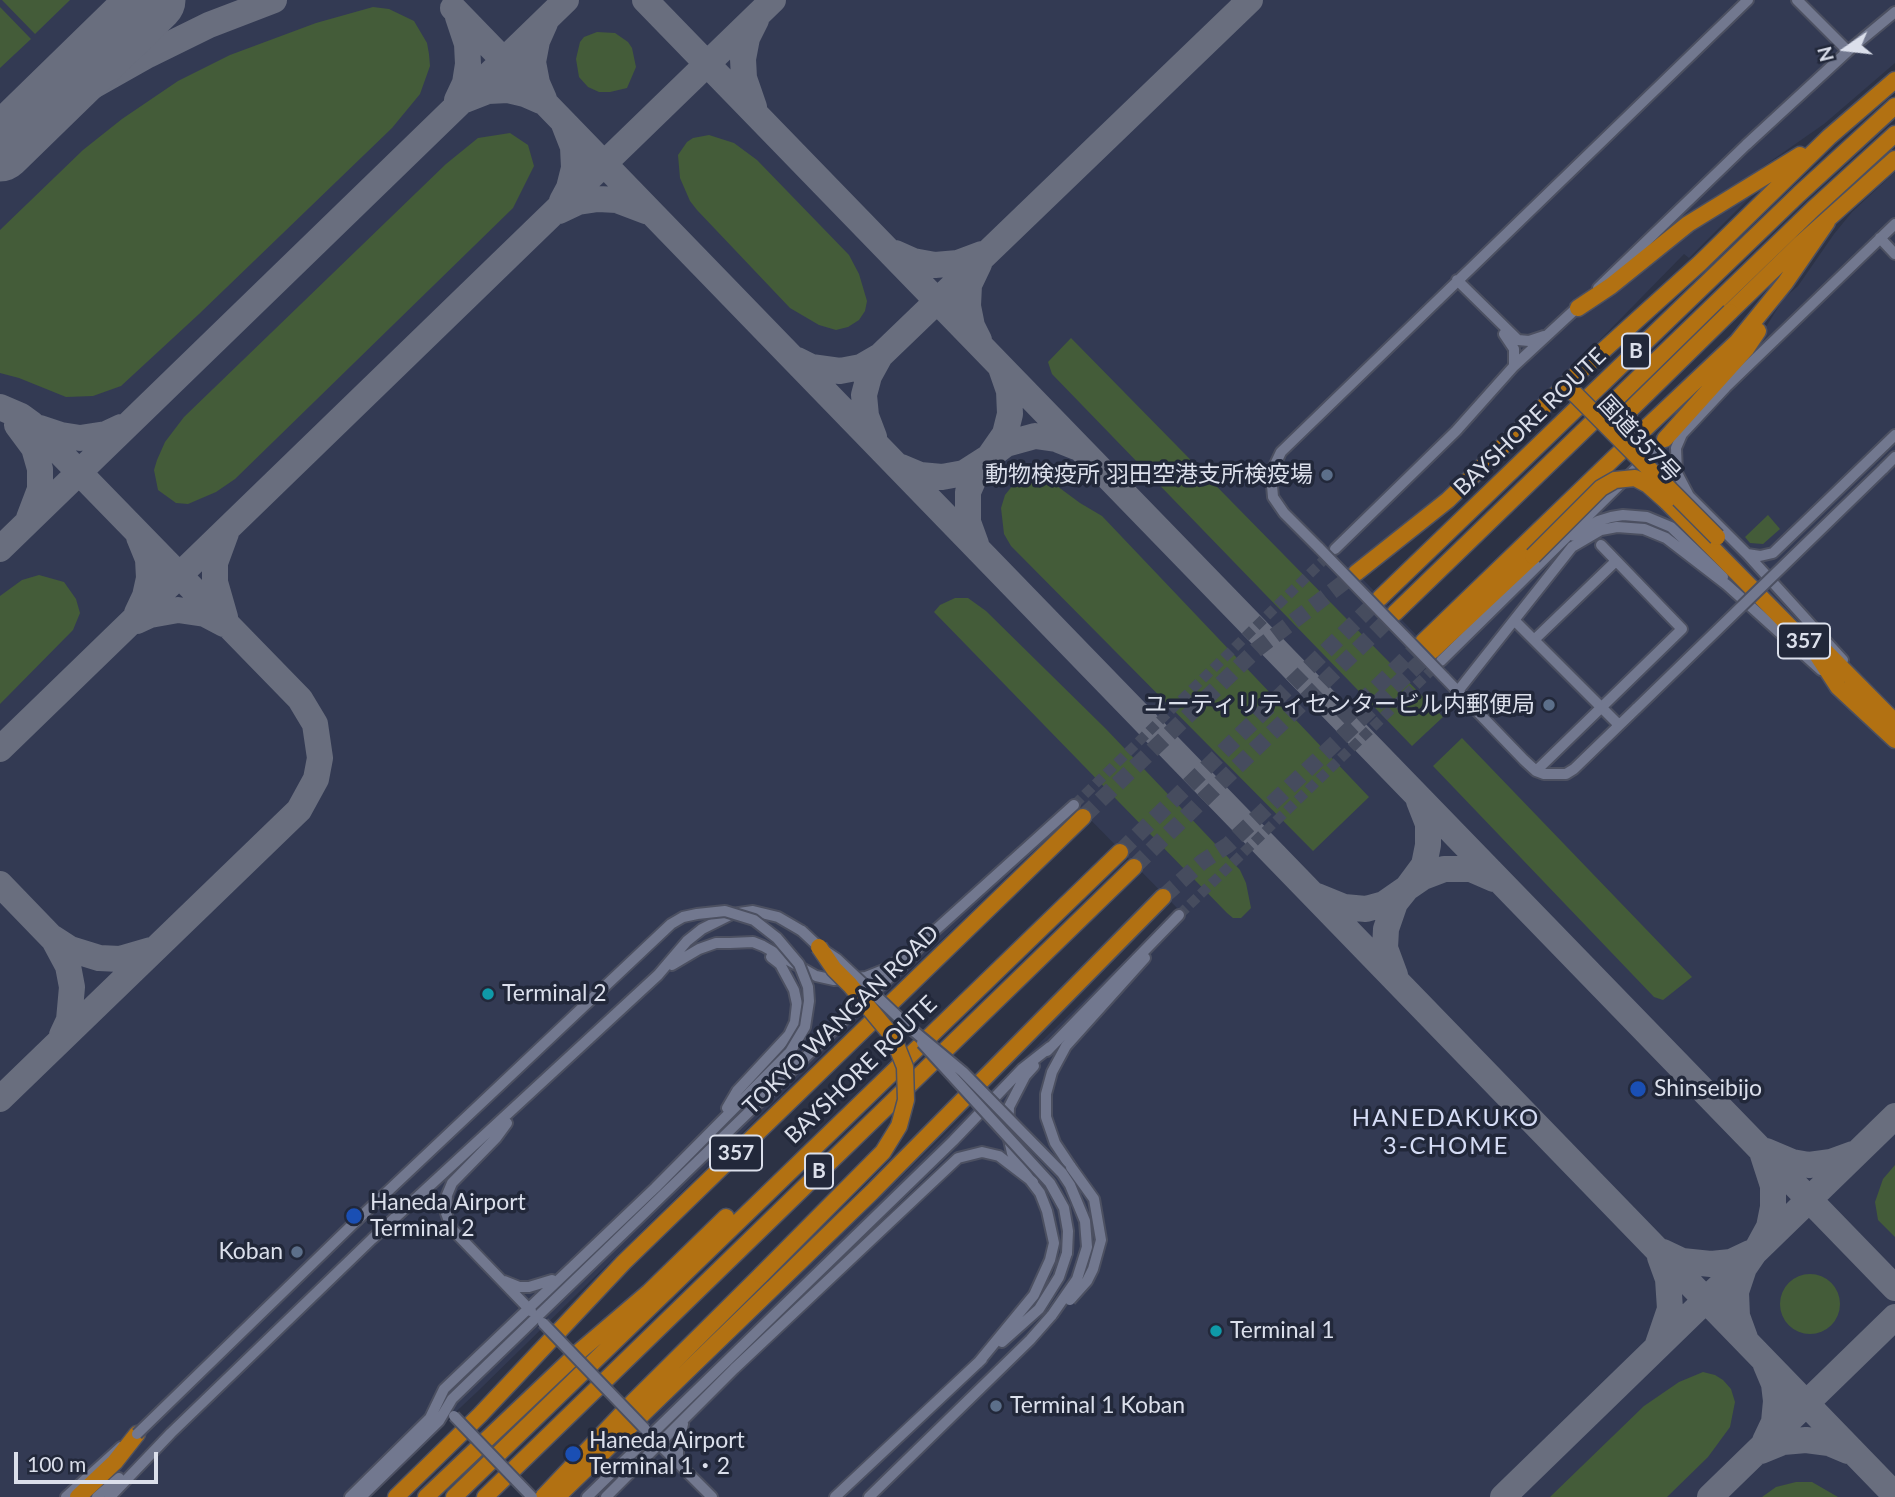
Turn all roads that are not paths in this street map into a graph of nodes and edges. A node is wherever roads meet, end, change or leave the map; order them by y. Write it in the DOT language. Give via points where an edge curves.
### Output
graph roads {
  1 [pos="1748,0"];
  2 [pos="1797,0"];
  3 [pos="1895,12"];
  4 [pos="1848,51"];
  5 [pos="1895,80"];
  6 [pos="1895,106"];
  7 [pos="1895,134"];
  8 [pos="1829,137"];
  9 [pos="1895,159"];
  10 [pos="1828,222"];
  11 [pos="1895,224"];
  12 [pos="1880,238"];
  13 [pos="1895,254"];
  14 [pos="1455,282"];
  15 [pos="1785,284"];
  16 [pos="1578,308"];
  17 [pos="1549,334"];
  18 [pos="1514,366"];
  19 [pos="1564,387"];
  20 [pos="1726,387"];
  21 [pos="1895,435"];
  22 [pos="1665,439"];
  23 [pos="1895,457"];
  24 [pos="1650,468"];
  25 [pos="1666,501"];
  26 [pos="1712,540"];
  27 [pos="1601,545"];
  28 [pos="1559,546"];
  29 [pos="1335,550"];
  30 [pos="1747,554"];
  31 [pos="1616,561"];
  32 [pos="1356,573"];
  33 [pos="1727,585"];
  34 [pos="1380,598"];
  35 [pos="1395,613"];
  36 [pos="1515,621"];
  37 [pos="1534,640"];
  38 [pos="1432,652"];
  39 [pos="1838,687"];
  40 [pos="1458,691"];
  41 [pos="1601,709"];
  42 [pos="1895,721"];
  43 [pos="1619,725"];
  44 [pos="1895,740"];
  45 [pos="1536,771"];
  46 [pos="1078,811"];
  47 [pos="1120,852"];
  48 [pos="1134,867"];
  49 [pos="1163,897"];
  50 [pos="1179,915"];
  51 [pos="1170,925"];
  52 [pos="925,940"];
  53 [pos="740,943"];
  54 [pos="818,947"];
  55 [pos="659,975"];
  56 [pos="910,1028"];
  57 [pos="1051,1047"];
  58 [pos="522,1102"];
  59 [pos="720,1121"];
  60 [pos="831,1132"];
  61 [pos="1033,1182"];
  62 [pos="561,1276"];
  63 [pos="499,1278"];
  64 [pos="536,1315"];
  65 [pos="1052,1315"];
  66 [pos="978,1363"];
  67 [pos="445,1407"];
  68 [pos="686,1419"];
  69 [pos="648,1432"];
  70 [pos="136,1434"];
  71 [pos="164,1440"];
  72 [pos="660,1444"];
  73 [pos="684,1468"];
  74 [pos="506,1477"];
  75 [pos="66,1497"];
  76 [pos="78,1497"];
  77 [pos="97,1497"];
  78 [pos="110,1497"];
  79 [pos="350,1497"];
  80 [pos="361,1497"];
  81 [pos="396,1497"];
  82 [pos="426,1497"];
  83 [pos="454,1497"];
  84 [pos="485,1497"];
  85 [pos="494,1497"];
  86 [pos="533,1497"];
  87 [pos="543,1497"];
  88 [pos="557,1497"];
  89 [pos="587,1497"];
  90 [pos="606,1497"];
  91 [pos="712,1497"];
  92 [pos="835,1497"];
  93 [pos="869,1497"];
  1 -- 14 [label="street"];
  2 -- 4 [label="street"];
  3 -- 4 [label="street"];
  4 -- 16 [label="street"];
  5 -- 8 [label="highway"];
  6 -- 34 [label="highway, BAYSHORE ROUTE / B"];
  7 -- 35 [label="highway, BAYSHORE ROUTE / B"];
  8 -- 16 [label="highway" via="1688,224"];
  8 -- 19 [label="highway"];
  9 -- 10 [label="highway"];
  10 -- 15 [label="highway"];
  10 -- 24 [label="highway, bridge" via="1626,414 1624,434"];
  11 -- 12 [label="street"];
  12 -- 13 [label="street"];
  12 -- 20 [label="street"];
  14 -- 17 [label="street" via="1518,340"];
  14 -- 18 [label="street" via="1513,345"];
  14 -- 40 [label="street, bridge" via="1287,446 1273,466 1270,481 1277,505"];
  15 -- 22 [label="highway" via="1745,349"];
  15 -- 38 [label="highway" via="1737,342 1614,457"];
  16 -- 17 [label="street"];
  17 -- 18 [label="street"];
  18 -- 29 [label="street" via="1456,431"];
  19 -- 24 [label="highway, 国道357号 / 357, bridge"];
  19 -- 25 [label="highway, 国道357号 / 357, bridge" via="1569,398"];
  19 -- 32 [label="highway" via="1448,500"];
  20 -- 22 [label="street"];
  20 -- 30 [label="street" via="1682,434 1676,465 1689,496"];
  21 -- 30 [label="street" via="1773,553"];
  22 -- 28 [label="street"];
  23 -- 43 [label="street, bridge"];
  24 -- 26 [label="highway, 国道357号 / 357, bridge"];
  25 -- 26 [label="highway, 国道357号 / 357"];
  25 -- 38 [label="highway, 357, bridge" via="1635,478 1615,480 1601,488"];
  26 -- 39 [label="highway, 国道357号 / 357" via="1816,653"];
  26 -- 42 [label="highway, 国道357号 / 357"];
  27 -- 31 [label="street"];
  28 -- 33 [label="street" via="1598,521 1623,514 1647,517 1687,540"];
  28 -- 38 [label="street"];
  30 -- 42 [label="street"];
  31 -- 37 [label="street"];
  31 -- 41 [label="street" via="1682,629"];
  33 -- 36 [label="street" via="1659,533 1617,527 1601,530 1572,547"];
  33 -- 39 [label="street"];
  36 -- 37 [label="street"];
  36 -- 40 [label="street"];
  37 -- 41 [label="street"];
  39 -- 44 [label="highway, 国道357号 / 357"];
  40 -- 45 [label="street"];
  41 -- 43 [label="street"];
  41 -- 45 [label="street"];
  43 -- 45 [label="street" via="1566,774"];
  46 -- 52 [label="street"];
  46 -- 81 [label="highway, TOKYO WANGAN ROAD / 357" via="624,1262"];
  47 -- 60 [label="highway, BAYSHORE ROUTE / B"];
  48 -- 74 [label="highway, BAYSHORE ROUTE / B"];
  49 -- 88 [label="highway" via="872,1192"];
  50 -- 51 [label="street"];
  51 -- 57 [label="street"];
  51 -- 65 [label="street, bridge" via="1066,1046 1052,1072 1046,1117 1055,1143 1094,1199 1101,1240 1087,1281"];
  52 -- 53 [label="street" via="876,974 834,980 816,976 763,946"];
  52 -- 64 [label="street"];
  53 -- 55 [label="street" via="699,948"];
  53 -- 59 [label="street" via="780,964 794,990 795,1022 781,1045 737,1091"];
  54 -- 55 [label="street, bridge" via="778,916 732,914 687,941"];
  54 -- 56 [label="street, bridge" via="837,959"];
  54 -- 87 [label="highway, bridge" via="893,1037 905,1067 906,1100 899,1126 883,1152"];
  55 -- 58 [label="street"];
  56 -- 65 [label="street, bridge" via="1002,1110 1062,1173 1076,1195 1086,1221 1085,1255 1074,1286"];
  56 -- 66 [label="street, bridge" via="1050,1183 1064,1208 1067,1253 1059,1277 1039,1309"];
  57 -- 61 [label="street" via="1025,1076 1007,1121 1012,1153"];
  57 -- 69 [label="street" via="1022,1069 953,1142"];
  58 -- 63 [label="street" via="496,1138 452,1183 446,1203 452,1229"];
  58 -- 71 [label="street"];
  59 -- 62 [label="street"];
  59 -- 70 [label="street, bridge" via="790,1052 805,1027 809,1001 799,964 777,938 754,920 725,911 683,917 671,924"];
  60 -- 82 [label="highway" via="769,1176"];
  60 -- 83 [label="highway, BAYSHORE ROUTE / B"];
  61 -- 66 [label="street" via="1052,1232 1050,1260 1034,1295"];
  61 -- 68 [label="street" via="999,1156 982,1152 958,1158"];
  62 -- 63 [label="street" via="529,1287"];
  62 -- 64 [label="street"];
  63 -- 64 [label="street"];
  64 -- 67 [label="street"];
  64 -- 69 [label="street, bridge"];
  64 -- 79 [label="street" via="444,1389 430,1418"];
  65 -- 93 [label="street"];
  66 -- 92 [label="street"];
  67 -- 80 [label="street" via="439,1421"];
  67 -- 86 [label="street, bridge"];
  68 -- 72 [label="street"];
  68 -- 73 [label="street" via="678,1446"];
  69 -- 72 [label="street"];
  69 -- 89 [label="street"];
  70 -- 75 [label="street"];
  70 -- 76 [label="highway" via="115,1462"];
  71 -- 77 [label="street"];
  71 -- 78 [label="street"];
  72 -- 73 [label="street"];
  72 -- 90 [label="street"];
  73 -- 91 [label="street"];
  74 -- 84 [label="highway, BAYSHORE ROUTE / B"];
  74 -- 85 [label="highway"];
}
